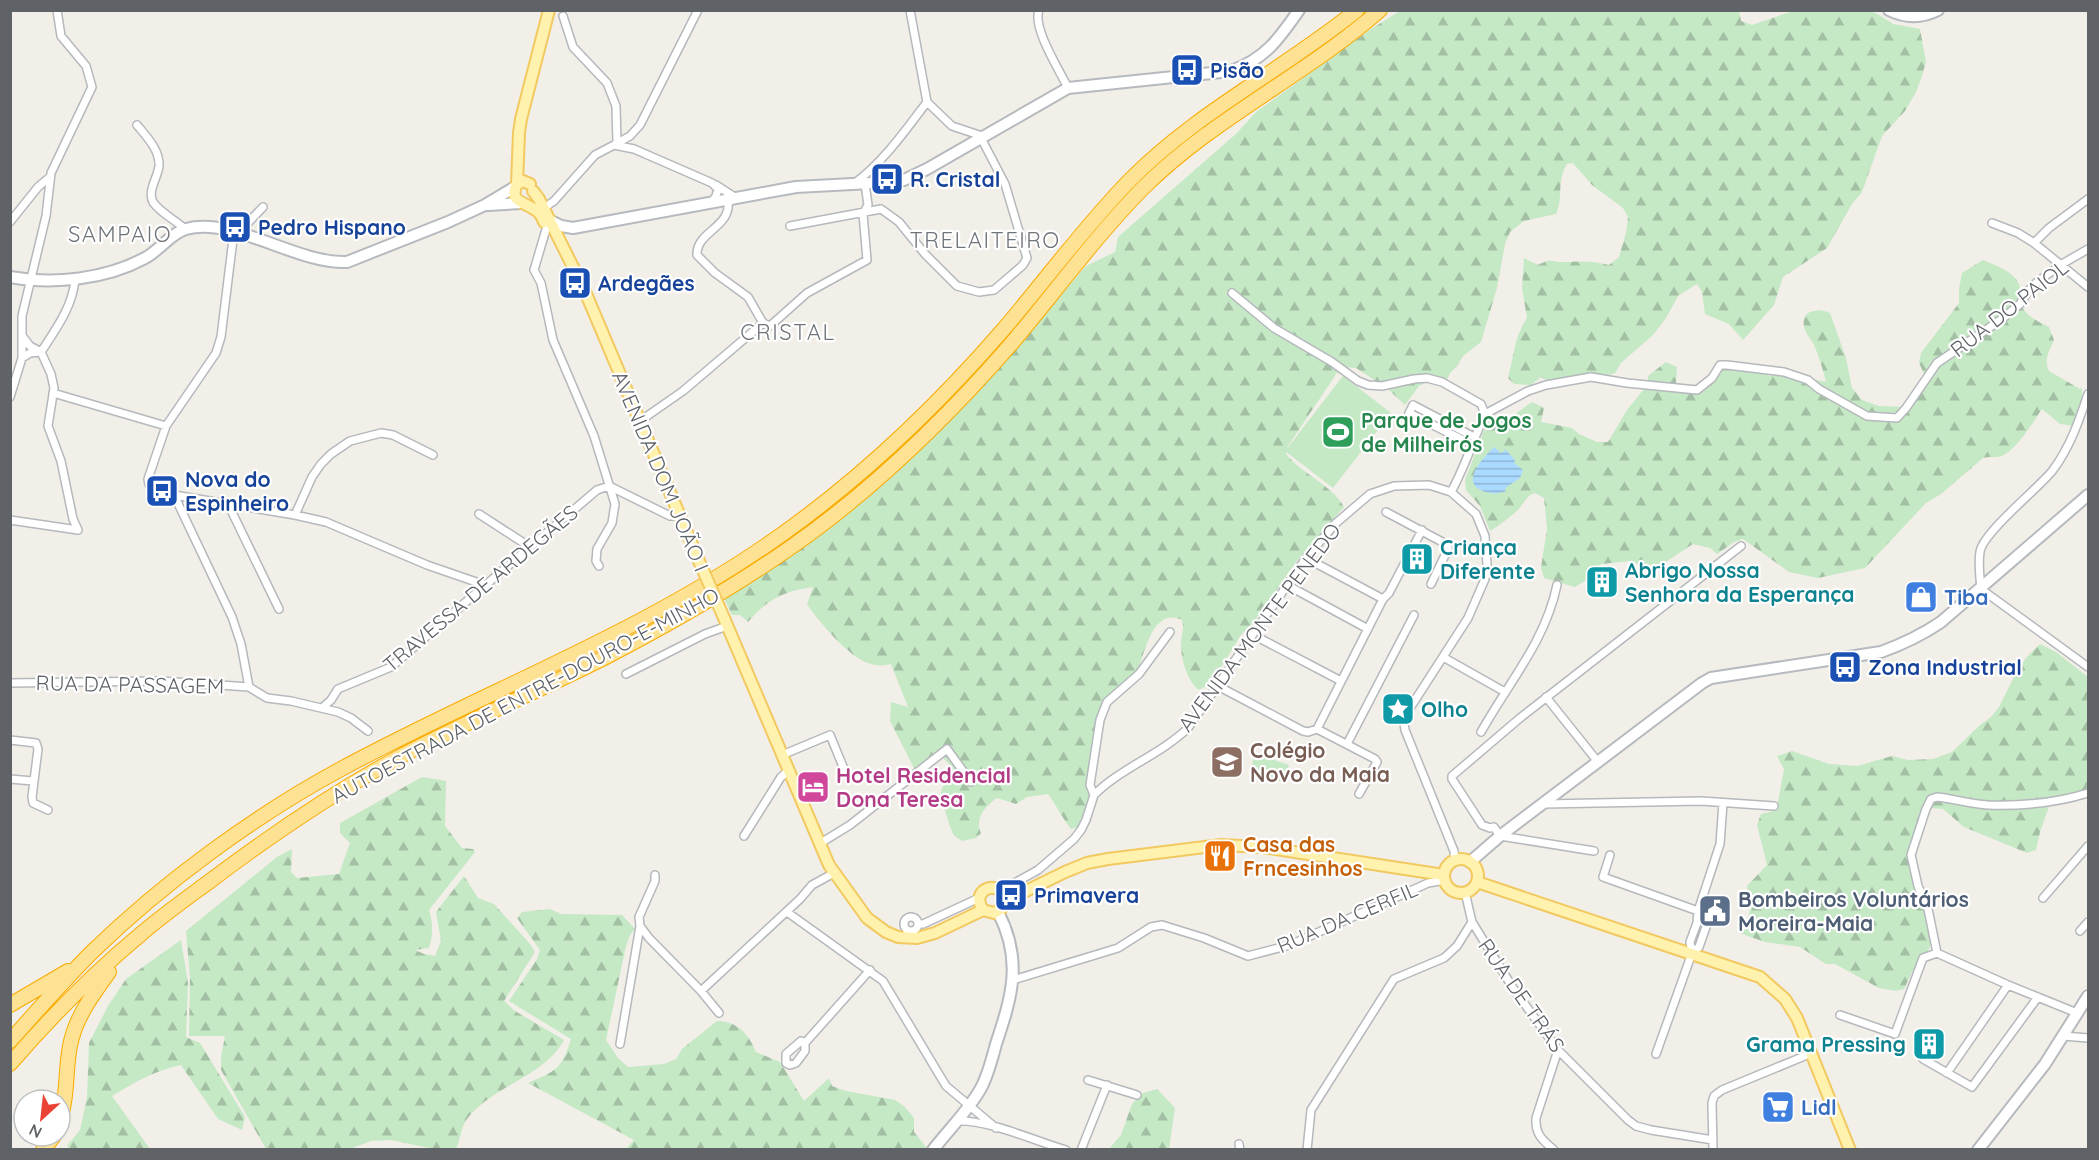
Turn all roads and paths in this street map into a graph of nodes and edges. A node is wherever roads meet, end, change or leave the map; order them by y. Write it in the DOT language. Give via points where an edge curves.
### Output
graph roads {
  1 [pos="57,10"];
  2 [pos="549,10"];
  3 [pos="698,10"];
  4 [pos="910,10"];
  5 [pos="1039,10"];
  6 [pos="1299,10"];
  7 [pos="1357,10"];
  8 [pos="1380,10"];
  9 [pos="1889,10"];
  10 [pos="1938,10"];
  11 [pos="563,16"];
  12 [pos="1068,88"];
  13 [pos="927,102"];
  14 [pos="137,125"];
  15 [pos="981,138"];
  16 [pos="615,143"];
  17 [pos="518,147"];
  18 [pos="50,177"];
  19 [pos="860,184"];
  20 [pos="516,185"];
  21 [pos="531,187"];
  22 [pos="717,187"];
  23 [pos="732,199"];
  24 [pos="2088,199"];
  25 [pos="523,203"];
  26 [pos="711,203"];
  27 [pos="485,205"];
  28 [pos="263,207"];
  29 [pos="544,208"];
  30 [pos="863,214"];
  31 [pos="10,222"];
  32 [pos="1992,223"];
  33 [pos="790,226"];
  34 [pos="573,228"];
  35 [pos="185,229"];
  36 [pos="552,229"];
  37 [pos="238,233"];
  38 [pos="2034,243"];
  39 [pos="541,247"];
  40 [pos="2088,249"];
  41 [pos="2062,264"];
  42 [pos="10,277"];
  43 [pos="75,279"];
  44 [pos="29,280"];
  45 [pos="2088,287"];
  46 [pos="1232,293"];
  47 [pos="766,324"];
  48 [pos="23,337"];
  49 [pos="41,352"];
  50 [pos="22,358"];
  51 [pos="53,393"];
  52 [pos="2088,394"];
  53 [pos="10,398"];
  54 [pos="1485,414"];
  55 [pos="640,421"];
  56 [pos="166,426"];
  57 [pos="1473,440"];
  58 [pos="433,455"];
  59 [pos="609,486"];
  60 [pos="1452,492"];
  61 [pos="174,495"];
  62 [pos="2088,495"];
  63 [pos="228,504"];
  64 [pos="1386,512"];
  65 [pos="295,514"];
  66 [pos="479,514"];
  67 [pos="680,516"];
  68 [pos="10,520"];
  69 [pos="1422,530"];
  70 [pos="1741,546"];
  71 [pos="530,548"];
  72 [pos="1306,558"];
  73 [pos="599,567"];
  74 [pos="1431,584"];
  75 [pos="485,585"];
  76 [pos="1287,585"];
  77 [pos="1557,585"];
  78 [pos="1980,589"];
  79 [pos="1383,599"];
  80 [pos="279,609"];
  81 [pos="1414,615"];
  82 [pos="726,622"];
  83 [pos="1368,629"];
  84 [pos="1170,632"];
  85 [pos="1261,639"];
  86 [pos="1443,657"];
  87 [pos="2088,667"];
  88 [pos="626,674"];
  89 [pos="1341,681"];
  90 [pos="10,683"];
  91 [pos="1216,685"];
  92 [pos="249,687"];
  93 [pos="1505,692"];
  94 [pos="1546,697"];
  95 [pos="322,708"];
  96 [pos="1317,729"];
  97 [pos="368,731"];
  98 [pos="1481,732"];
  99 [pos="10,740"];
  100 [pos="1347,744"];
  101 [pos="782,755"];
  102 [pos="1598,762"];
  103 [pos="844,769"];
  104 [pos="788,771"];
  105 [pos="10,778"];
  106 [pos="33,781"];
  107 [pos="971,782"];
  108 [pos="2088,793"];
  109 [pos="1359,794"];
  110 [pos="1094,795"];
  111 [pos="1723,803"];
  112 [pos="1544,804"];
  113 [pos="1774,806"];
  114 [pos="48,810"];
  115 [pos="744,836"];
  116 [pos="1500,836"];
  117 [pos="819,844"];
  118 [pos="2088,846"];
  119 [pos="1594,851"];
  120 [pos="1610,855"];
  121 [pos="1455,860"];
  122 [pos="1470,862"];
  123 [pos="834,873"];
  124 [pos="655,875"];
  125 [pos="1444,878"];
  126 [pos="1015,882"];
  127 [pos="1477,882"];
  128 [pos="1000,891"];
  129 [pos="1465,892"];
  130 [pos="1022,893"];
  131 [pos="979,898"];
  132 [pos="2043,898"];
  133 [pos="1001,907"];
  134 [pos="983,910"];
  135 [pos="1698,911"];
  136 [pos="787,912"];
  137 [pos="1472,922"];
  138 [pos="2088,922"];
  139 [pos="918,924"];
  140 [pos="640,926"];
  141 [pos="2080,931"];
  142 [pos="139,936"];
  143 [pos="1692,952"];
  144 [pos="91,953"];
  145 [pos="1937,953"];
  146 [pos="870,970"];
  147 [pos="1013,980"];
  148 [pos="2008,986"];
  149 [pos="701,991"];
  150 [pos="2088,996"];
  151 [pos="2038,997"];
  152 [pos="10,1005"];
  153 [pos="719,1012"];
  154 [pos="2077,1013"];
  155 [pos="1840,1015"];
  156 [pos="2063,1036"];
  157 [pos="2088,1038"];
  158 [pos="10,1041"];
  159 [pos="805,1043"];
  160 [pos="620,1044"];
  161 [pos="1558,1050"];
  162 [pos="1812,1053"];
  163 [pos="1656,1054"];
  164 [pos="1923,1059"];
  165 [pos="10,1064"];
  166 [pos="1947,1072"];
  167 [pos="1088,1080"];
  168 [pos="1107,1085"];
  169 [pos="66,1088"];
  170 [pos="1137,1095"];
  171 [pos="968,1106"];
  172 [pos="955,1121"];
  173 [pos="996,1128"];
  174 [pos="1713,1140"];
  175 [pos="1038,1146"];
  176 [pos="933,1149"];
  177 [pos="1066,1149"];
  178 [pos="1081,1149"];
  179 [pos="1307,1149"];
  180 [pos="1554,1149"];
  181 [pos="1713,1149"];
  182 [pos="1850,1149"];
  183 [pos="1978,1149"];
  1 -- 18 [label="street" via="61,36 86,66 92,87"];
  2 -- 17 [label="main road" via="521,119"];
  3 -- 16 [label="street" via="640,125 630,136"];
  4 -- 13 [label="street"];
  5 -- 12 [label="street" via="1039,29"];
  6 -- 12 [label="street" via="1264,54 1231,71"];
  7 -- 144 [label="highway, AUTOESTRADA DE ENTRE-DOURO-E-MINHO" via="1198,122 1148,163 937,402 886,452 811,514 741,563 646,619 405,735 316,783 186,872"];
  8 -- 142 [label="highway, AUTOESTRADA DE ENTRE-DOURO-E-MINHO" via="1161,172 1110,225 950,411 879,478 811,532 751,574 661,628 430,741 327,799 242,857"];
  9 -- 10 [label="street" via="1924,16"];
  11 -- 16 [label="street" via="573,47 607,83 616,106"];
  12 -- 15 [label="street"];
  13 -- 15 [label="street" via="952,126"];
  13 -- 19 [label="street"];
  14 -- 35 [label="street" via="158,156 151,199"];
  15 -- 19 [label="street" via="904,180"];
  15 -- 30 [label="street" via="1005,184 1027,258 994,290 979,292 957,286 899,222 881,209"];
  16 -- 22 [label="street"];
  16 -- 29 [label="street" via="595,155"];
  17 -- 20 [label="main road"];
  17 -- 21 [label="main road, AVENIDA DOM JOÃO I"];
  18 -- 31 [label="street"];
  18 -- 44 [label="street" via="46,216"];
  19 -- 23 [label="street" via="796,187"];
  19 -- 30 [label="street" via="868,205"];
  20 -- 21 [label="main road" via="523,181"];
  20 -- 25 [label="main road" via="516,198"];
  20 -- 27 [label="street"];
  21 -- 25 [label="main road" via="533,198"];
  21 -- 29 [label="main road, AVENIDA DOM JOÃO I"];
  22 -- 23 [label="street"];
  22 -- 26 [label="street"];
  23 -- 26 [label="street"];
  23 -- 47 [label="street" via="727,216 699,244 697,255 748,297"];
  24 -- 38 [label="street"];
  25 -- 27 [label="street"];
  25 -- 36 [label="main road, AVENIDA DOM JOÃO I" via="538,211"];
  26 -- 34 [label="street"];
  27 -- 37 [label="street" via="347,262 296,253"];
  28 -- 37 [label="street"];
  29 -- 36 [label="main road, AVENIDA DOM JOÃO I"];
  30 -- 33 [label="street"];
  30 -- 47 [label="street" via="867,260 807,293"];
  32 -- 38 [label="street" via="2018,232"];
  34 -- 36 [label="street"];
  34 -- 36 [label="street"];
  35 -- 37 [label="street"];
  35 -- 43 [label="street" via="147,258"];
  36 -- 39 [label="street"];
  36 -- 39 [label="street"];
  36 -- 55 [label="main road, AVENIDA DOM JOÃO I" via="584,289"];
  37 -- 56 [label="street" via="216,353"];
  38 -- 41 [label="street"];
  39 -- 59 [label="street" via="534,270 541,283 549,328 594,436"];
  40 -- 41 [label="street, RUA DO PAIOL"];
  41 -- 45 [label="street"];
  41 -- 54 [label="street, RUA DO PAIOL" via="2029,290 2002,319 1936,363 1897,418 1867,416 1808,380 1784,372 1727,365 1720,365 1697,390 1591,377 1528,391"];
  42 -- 44 [label="street"];
  43 -- 44 [label="street"];
  43 -- 49 [label="street" via="63,318"];
  44 -- 48 [label="street" via="22,316"];
  46 -- 54 [label="street" via="1274,328 1358,381 1382,386 1427,378 1481,404"];
  47 -- 55 [label="street"];
  48 -- 49 [label="street"];
  48 -- 50 [label="street"];
  49 -- 50 [label="street"];
  49 -- 51 [label="street" via="51,375"];
  50 -- 53 [label="street"];
  51 -- 56 [label="street"];
  51 -- 68 [label="street" via="48,426 78,530"];
  52 -- 78 [label="street" via="2065,454 1980,549"];
  54 -- 57 [label="street"];
  55 -- 67 [label="main road, AVENIDA DOM JOÃO I"];
  56 -- 61 [label="street" via="148,485 152,490"];
  57 -- 57 [label="street" via="1413,405 1409,412"];
  57 -- 60 [label="street"];
  58 -- 65 [label="street" via="393,435 381,433 350,441 321,464"];
  59 -- 67 [label="street" via="670,516"];
  59 -- 71 [label="street, TRAVESSA DE ARDEGÃES" via="593,492"];
  59 -- 73 [label="street" via="615,512 597,549"];
  60 -- 72 [label="street, AVENIDA MONTE PENEDO" via="1419,485 1394,486 1370,494 1335,524"];
  60 -- 86 [label="street" via="1469,506 1481,524 1487,565 1479,597"];
  61 -- 63 [label="street"];
  61 -- 92 [label="street" via="232,617"];
  62 -- 78 [label="street"];
  63 -- 65 [label="street"];
  63 -- 80 [label="street"];
  64 -- 69 [label="street"];
  65 -- 75 [label="street" via="326,522"];
  66 -- 71 [label="street"];
  67 -- 82 [label="main road, AVENIDA DOM JOÃO I, bridge"];
  69 -- 74 [label="street" via="1448,544 1449,549"];
  69 -- 79 [label="street"];
  70 -- 94 [label="street"];
  71 -- 75 [label="street, TRAVESSA DE ARDEGÃES"];
  72 -- 76 [label="street, AVENIDA MONTE PENEDO"];
  72 -- 79 [label="street"];
  75 -- 95 [label="street, TRAVESSA DE ARDEGÃES" via="391,668 338,688"];
  76 -- 83 [label="street"];
  76 -- 91 [label="street, AVENIDA MONTE PENEDO"];
  77 -- 93 [label="street" via="1539,639"];
  78 -- 87 [label="street"];
  78 -- 102 [label="street" via="1924,634 1881,652 1711,678"];
  79 -- 83 [label="street"];
  81 -- 100 [label="street"];
  82 -- 88 [label="street"];
  82 -- 101 [label="main road, AVENIDA DOM JOÃO I"];
  83 -- 89 [label="street"];
  84 -- 110 [label="street" via="1139,674 1107,702 1100,720 1090,784"];
  85 -- 89 [label="street"];
  86 -- 93 [label="street"];
  86 -- 121 [label="street" via="1404,723"];
  89 -- 96 [label="street"];
  90 -- 92 [label="street, RUA DA PASSAGEM" via="160,681"];
  91 -- 96 [label="street" via="1303,731"];
  91 -- 110 [label="street, AVENIDA MONTE PENEDO" via="1179,736"];
  92 -- 95 [label="street" via="267,698"];
  93 -- 98 [label="street"];
  94 -- 102 [label="street"];
  94 -- 116 [label="street" via="1452,776 1482,825 1494,827"];
  95 -- 97 [label="street" via="351,718"];
  96 -- 100 [label="street"];
  99 -- 106 [label="street" via="36,743"];
  100 -- 109 [label="street" via="1377,762"];
  101 -- 103 [label="street" via="830,735"];
  101 -- 104 [label="main road, AVENIDA DOM JOÃO I"];
  102 -- 112 [label="street"];
  104 -- 115 [label="street"];
  104 -- 117 [label="main road, AVENIDA DOM JOÃO I"];
  105 -- 106 [label="street"];
  106 -- 114 [label="street" via="33,803"];
  107 -- 117 [label="street" via="947,749 850,825"];
  108 -- 145 [label="street" via="2067,800 1987,805 1931,799 1911,855"];
  110 -- 126 [label="street" via="1086,820 1074,839 1038,870"];
  111 -- 112 [label="street"];
  111 -- 113 [label="street"];
  111 -- 135 [label="street" via="1720,844"];
  112 -- 116 [label="street"];
  116 -- 119 [label="street"];
  116 -- 122 [label="street"];
  117 -- 123 [label="main road, AVENIDA DOM JOÃO I"];
  118 -- 132 [label="street"];
  120 -- 135 [label="street" via="1603,877"];
  121 -- 122 [label="main road"];
  121 -- 125 [label="main road" via="1449,864"];
  122 -- 127 [label="main road" via="1478,873"];
  123 -- 134 [label="main road, AVENIDA DOM JOÃO I" via="867,918 898,937 917,938 935,933"];
  123 -- 136 [label="street" via="812,885"];
  124 -- 140 [label="street" via="639,917"];
  125 -- 129 [label="main road" via="1448,887"];
  125 -- 130 [label="main road" via="1262,847 1221,846 1097,860"];
  125 -- 147 [label="street, RUA DA CERFIL" via="1290,945 1248,956 1162,925 1151,927 1118,948"];
  126 -- 128 [label="street"];
  126 -- 130 [label="street"];
  127 -- 129 [label="main road"];
  127 -- 143 [label="main road"];
  128 -- 131 [label="main road" via="988,888"];
  128 -- 133 [label="main road"];
  129 -- 137 [label="street, RUA DE TRÁS"];
  130 -- 133 [label="main road"];
  131 -- 134 [label="main road"];
  131 -- 139 [label="street"];
  133 -- 134 [label="main road" via="990,913"];
  133 -- 147 [label="street" via="1014,960"];
  135 -- 143 [label="street" via="1707,924 1700,947"];
  136 -- 146 [label="street"];
  136 -- 149 [label="street"];
  137 -- 161 [label="street, RUA DE TRÁS"];
  137 -- 179 [label="street" via="1444,958 1394,979 1311,1110"];
  138 -- 141 [label="street"];
  140 -- 149 [label="street"];
  140 -- 160 [label="street"];
  142 -- 165 [label="highway, AUTOESTRADA DE ENTRE-DOURO-E-MINHO" via="45,1025"];
  142 -- 169 [label="highway" via="79,1019 70,1045"];
  143 -- 162 [label="main road" via="1766,981 1792,1009"];
  143 -- 163 [label="street"];
  144 -- 152 [label="highway" via="67,972"];
  144 -- 158 [label="highway, AUTOESTRADA DE ENTRE-DOURO-E-MINHO"];
  145 -- 148 [label="street"];
  145 -- 155 [label="street" via="1923,958 1895,1034"];
  146 -- 159 [label="street"];
  146 -- 171 [label="street" via="883,981 946,1086"];
  147 -- 171 [label="street" via="1010,1002 983,1084"];
  148 -- 151 [label="street"];
  148 -- 166 [label="street"];
  149 -- 153 [label="street"];
  150 -- 154 [label="street"];
  151 -- 154 [label="street"];
  151 -- 166 [label="street" via="1972,1087"];
  154 -- 156 [label="street"];
  156 -- 157 [label="street"];
  156 -- 183 [label="street"];
  161 -- 174 [label="street, RUA DE TRÁS" via="1636,1126"];
  161 -- 180 [label="street" via="1535,1127"];
  162 -- 174 [label="street" via="1714,1096"];
  162 -- 182 [label="main road"];
  164 -- 166 [label="street"];
  167 -- 168 [label="street"];
  168 -- 170 [label="street"];
  168 -- 178 [label="street"];
  171 -- 172 [label="street"];
  171 -- 173 [label="street"];
  172 -- 173 [label="street"];
  172 -- 176 [label="street"];
  173 -- 175 [label="street"];
  174 -- 181 [label="street"];
  175 -- 177 [label="street"];
}
